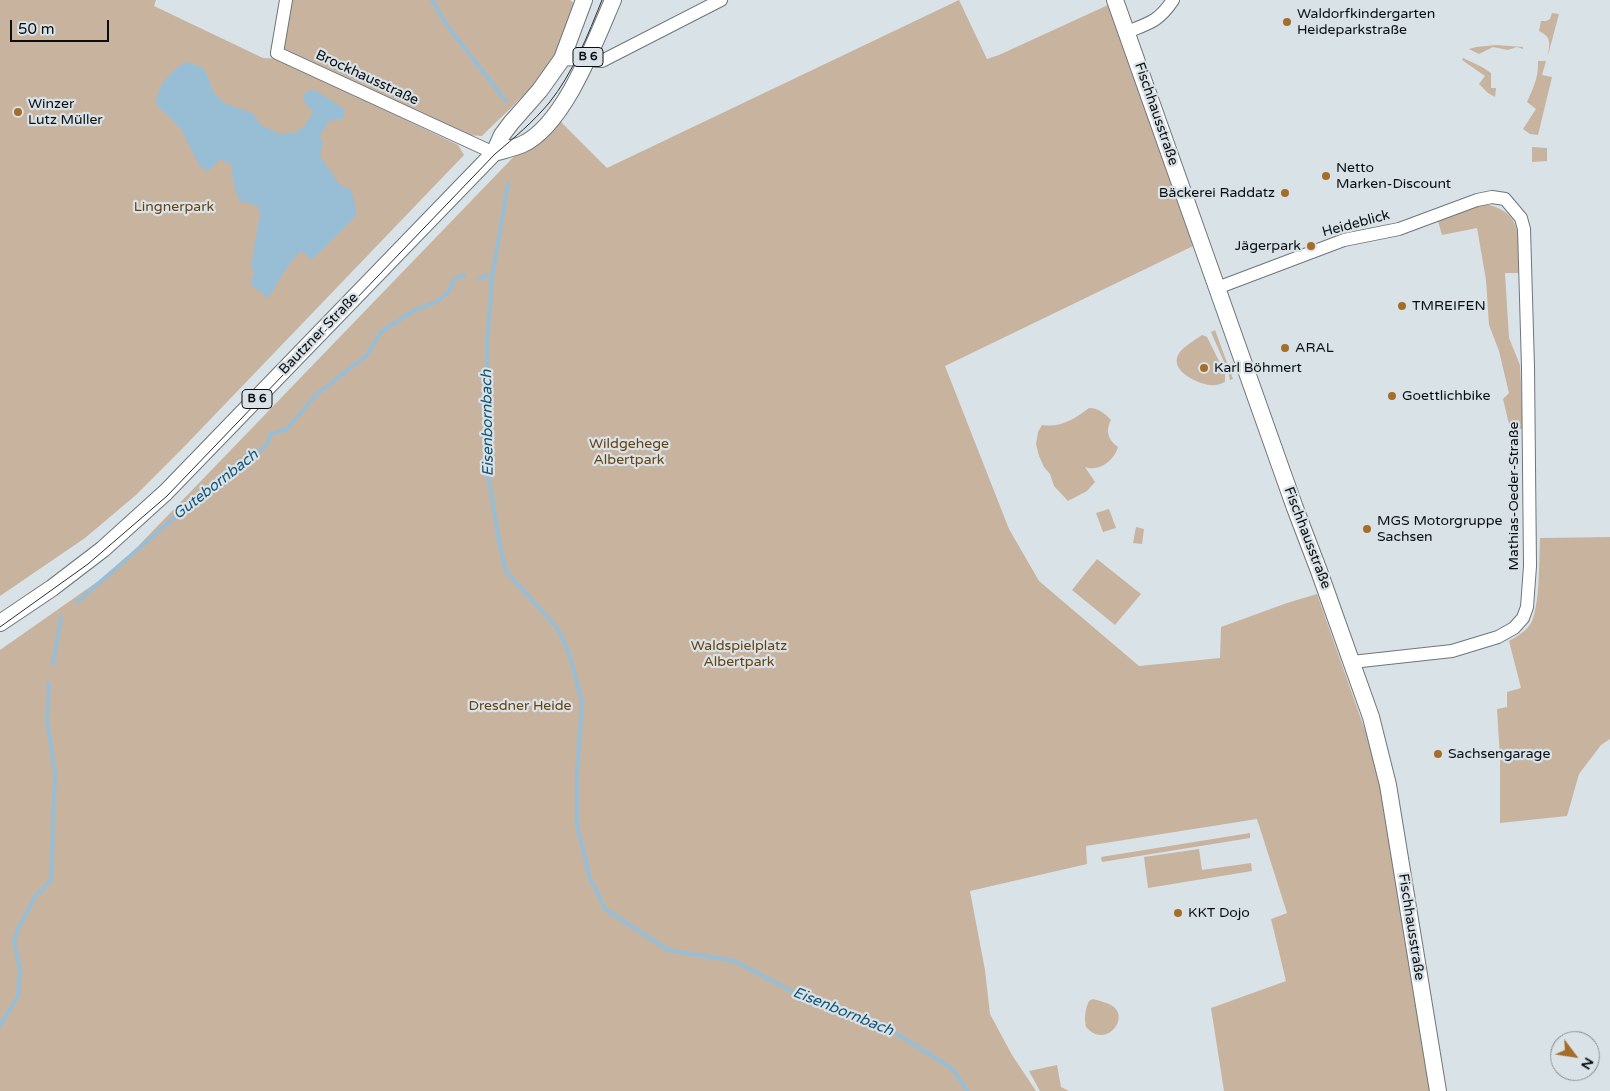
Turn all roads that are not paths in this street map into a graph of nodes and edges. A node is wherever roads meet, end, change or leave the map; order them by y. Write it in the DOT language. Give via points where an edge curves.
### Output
graph roads {
  1 [pos="286,0"];
  2 [pos="584,0"];
  3 [pos="612,0"];
  4 [pos="721,0"];
  5 [pos="1115,0"];
  6 [pos="1172,0"];
  7 [pos="1127,32"];
  8 [pos="562,60"];
  9 [pos="586,61"];
  10 [pos="494,153"];
  11 [pos="1504,199"];
  12 [pos="1217,288"];
  13 [pos="0,623"];
  14 [pos="1352,662"];
  15 [pos="1438,1091"];
  1 -- 10 [label="street, Brockhausstraße" via="277,53"];
  2 -- 8 [label="main road, Bautzner Straße / B 6"];
  3 -- 9 [label="main road, Bautzner Straße / B 6"];
  4 -- 9 [label="street" via="602,61"];
  5 -- 7 [label="main road, Fischhausstraße"];
  6 -- 7 [label="street" via="1164,13"];
  7 -- 12 [label="main road, Fischhausstraße"];
  8 -- 9 [label="street"];
  8 -- 10 [label="main road, Bautzner Straße / B 6" via="511,122"];
  9 -- 10 [label="main road, Bautzner Straße / B 6" via="558,112 546,126 523,144"];
  10 -- 13 [label="main road, Bautzner Straße / B 6" via="166,492 103,549"];
  11 -- 12 [label="street, Heideblick" via="1492,196 1399,229 1344,240"];
  11 -- 14 [label="street, Mathias-Oeder-Straße" via="1521,218 1524,228 1530,549 1527,607 1514,628 1478,644"];
  12 -- 14 [label="main road, Fischhausstraße"];
  14 -- 15 [label="main road, Fischhausstraße" via="1371,717 1388,785"];
}
